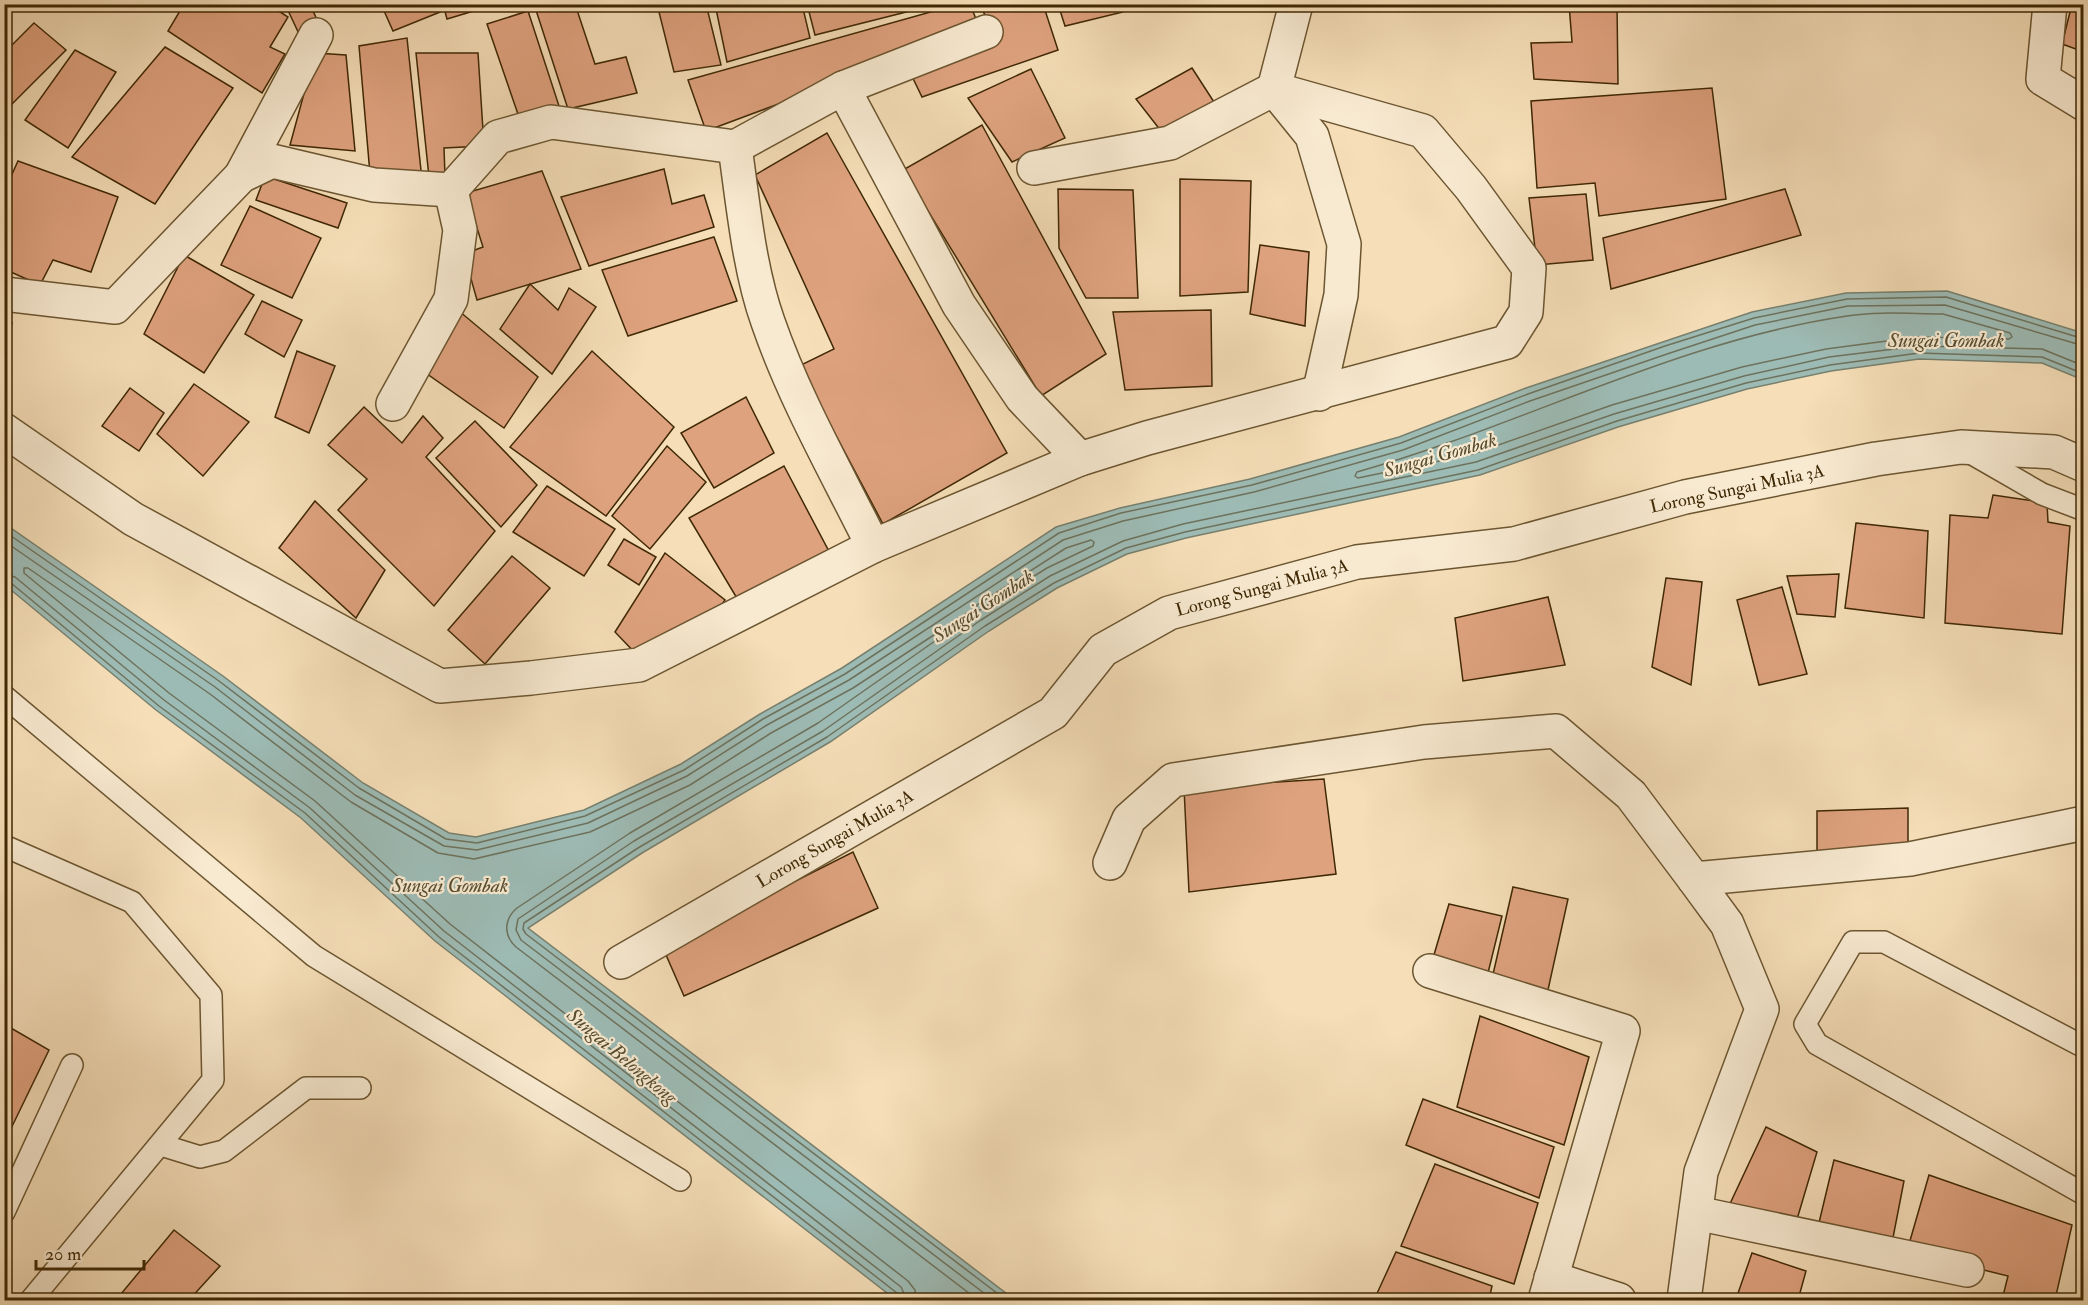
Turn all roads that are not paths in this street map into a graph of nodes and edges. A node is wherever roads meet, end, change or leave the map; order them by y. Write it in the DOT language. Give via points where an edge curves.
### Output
graph roads {
  1 [pos="1296,4"];
  2 [pos="2050,4"];
  3 [pos="986,32"];
  4 [pos="316,35"];
  5 [pos="843,88"];
  6 [pos="1274,89"];
  7 [pos="2084,104"];
  8 [pos="735,147"];
  9 [pos="1034,168"];
  10 [pos="241,176"];
  11 [pos="451,190"];
  12 [pos="4,294"];
  13 [pos="1319,394"];
  14 [pos="393,404"];
  15 [pos="4,430"];
  16 [pos="1962,447"];
  17 [pos="1080,459"];
  18 [pos="2084,465"];
  19 [pos="2084,510"];
  20 [pos="873,546"];
  21 [pos="4,696"];
  22 [pos="2084,823"];
  23 [pos="9,848"];
  24 [pos="1110,863"];
  25 [pos="1694,879"];
  26 [pos="621,963"];
  27 [pos="1430,971"];
  28 [pos="2084,1047"];
  29 [pos="72,1065"];
  30 [pos="360,1088"];
  31 [pos="161,1145"];
  32 [pos="680,1180"];
  33 [pos="2084,1194"];
  34 [pos="4,1212"];
  35 [pos="1696,1213"];
  36 [pos="1967,1270"];
  37 [pos="1548,1289"];
  38 [pos="31,1300"];
  39 [pos="1619,1300"];
  40 [pos="1684,1300"];
  1 -- 6 [label="street"];
  2 -- 7 [label="street" via="2043,79"];
  3 -- 5 [label="street"];
  4 -- 10 [label="street"];
  5 -- 8 [label="street"];
  5 -- 17 [label="street" via="959,305 1022,398"];
  6 -- 9 [label="street" via="1170,143"];
  6 -- 13 [label="street" via="1312,136 1344,244 1341,294"];
  6 -- 13 [label="street" via="1423,131 1471,188 1529,268 1526,312 1507,342"];
  8 -- 11 [label="street" via="551,122 498,137"];
  8 -- 20 [label="street" via="768,321 801,400"];
  10 -- 11 [label="street" via="272,161 374,185"];
  10 -- 12 [label="street" via="115,307"];
  11 -- 14 [label="street" via="460,230 452,299"];
  13 -- 17 [label="street"];
  15 -- 20 [label="street" via="134,519 440,686 639,664"];
  16 -- 18 [label="street, Lorong Sungai Mulia 3A" via="2054,452"];
  16 -- 19 [label="lane" via="2042,494"];
  16 -- 26 [label="street, Lorong Sungai Mulia 3A" via="1876,459 1685,497 1514,544 1357,562 1169,613 1103,650 1053,713"];
  17 -- 20 [label="street"];
  21 -- 32 [label="lane" via="314,956"];
  22 -- 25 [label="street" via="1910,859"];
  23 -- 31 [label="lane" via="132,902 211,995 213,1080"];
  24 -- 25 [label="street" via="1129,819 1173,780 1424,742 1556,731 1631,795"];
  25 -- 35 [label="street" via="1727,924 1762,1009 1701,1172"];
  27 -- 37 [label="street" via="1623,1031"];
  28 -- 33 [label="lane" via="1884,942 1853,942 1805,1024 1817,1044"];
  29 -- 34 [label="lane"];
  30 -- 31 [label="lane" via="306,1088 224,1151 200,1157"];
  31 -- 38 [label="lane"];
  35 -- 36 [label="street"];
  35 -- 40 [label="street"];
  37 -- 39 [label="street"];
}
